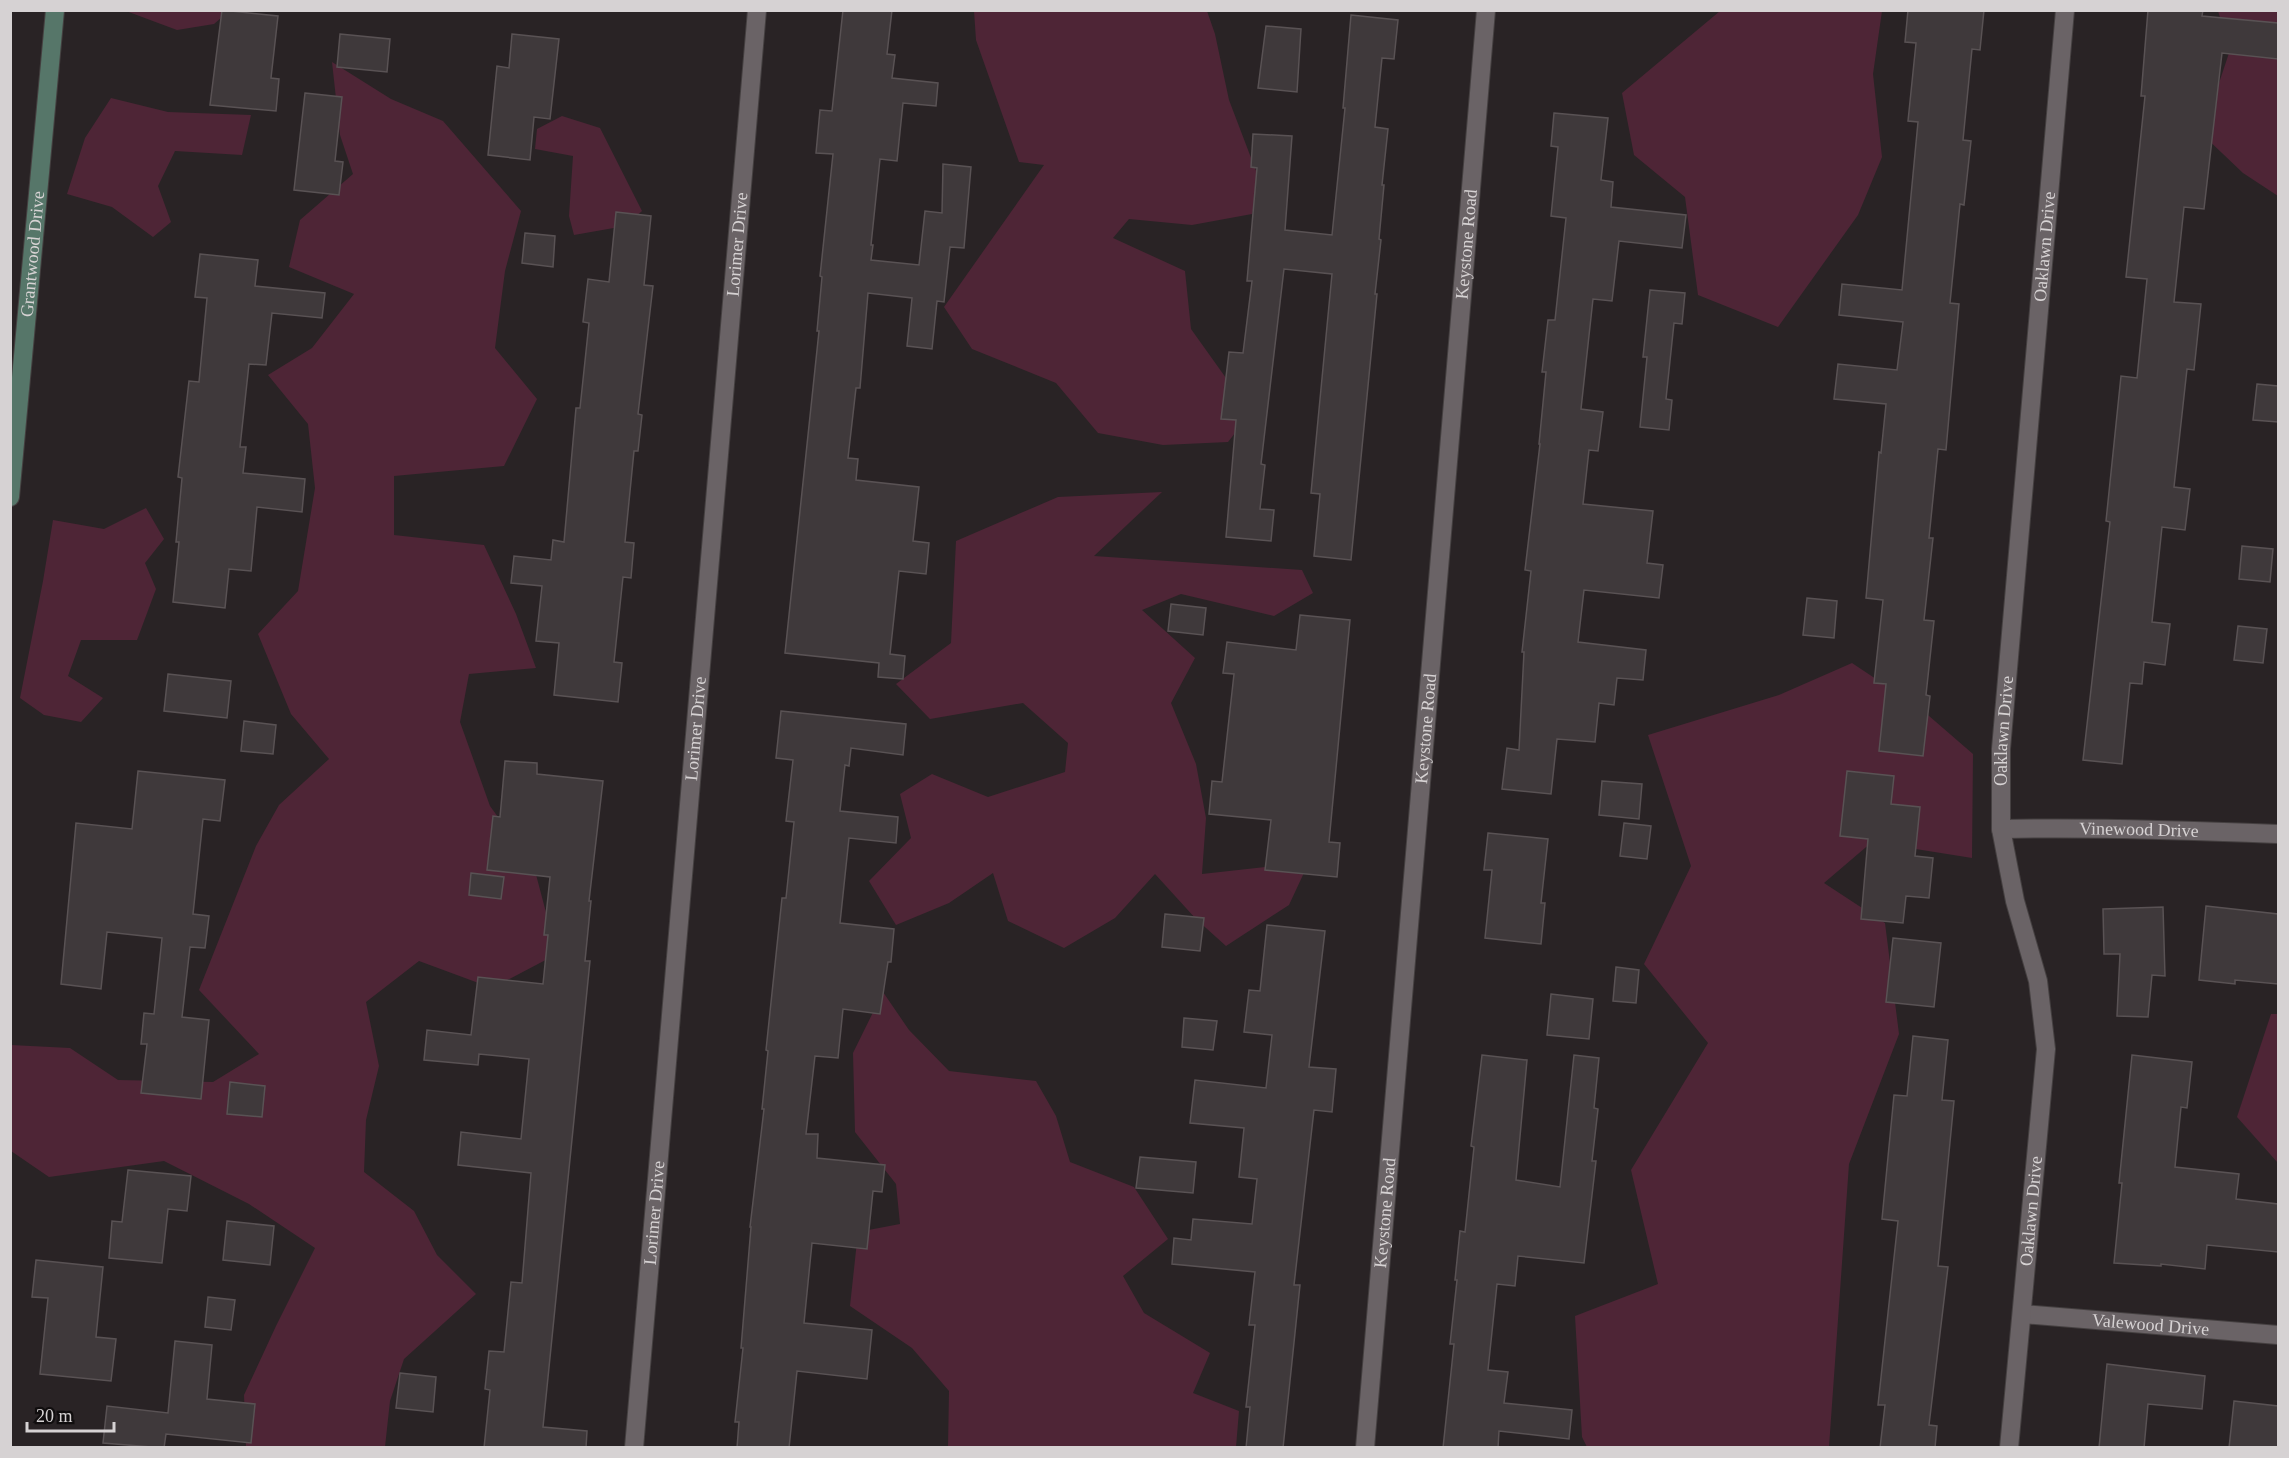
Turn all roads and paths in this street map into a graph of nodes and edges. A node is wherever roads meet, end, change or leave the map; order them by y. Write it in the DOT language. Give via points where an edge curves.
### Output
graph roads {
  1 [pos="55,10"];
  2 [pos="757,10"];
  3 [pos="1486,10"];
  4 [pos="2065,10"];
  5 [pos="10,497"];
  6 [pos="2001,829"];
  7 [pos="2278,834"];
  8 [pos="2022,1314"];
  9 [pos="2278,1335"];
  10 [pos="634,1448"];
  11 [pos="1365,1448"];
  12 [pos="2009,1448"];
  1 -- 5 [label="street, Grantwood Drive"];
  2 -- 10 [label="street, Lorimer Drive"];
  3 -- 11 [label="street, Keystone Road"];
  4 -- 6 [label="street, Oaklawn Drive" via="2002,737"];
  6 -- 7 [label="street, Vinewood Drive"];
  6 -- 8 [label="street, Oaklawn Drive" via="2037,981 2046,1049"];
  8 -- 9 [label="street, Valewood Drive"];
  8 -- 12 [label="street, Oaklawn Drive"];
}
